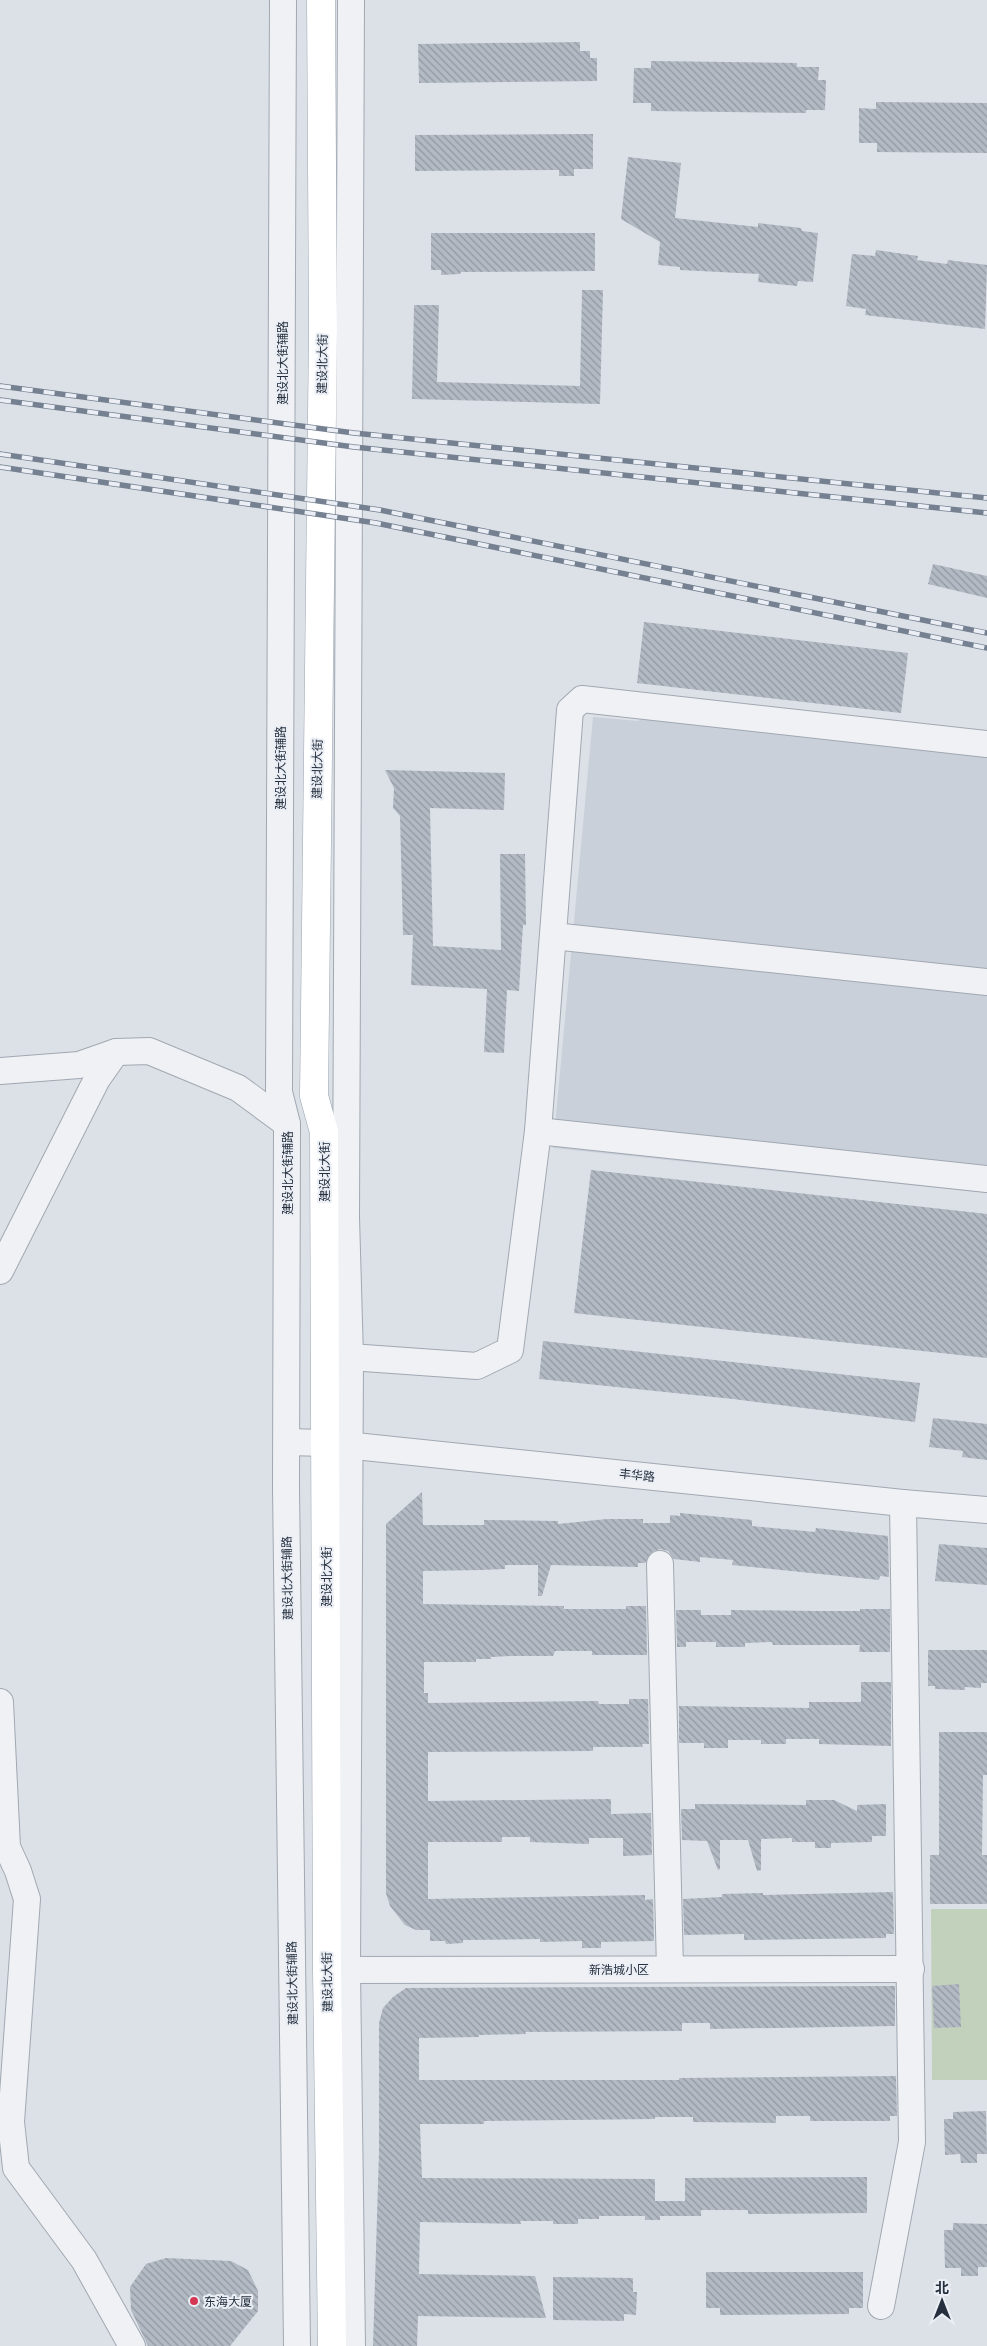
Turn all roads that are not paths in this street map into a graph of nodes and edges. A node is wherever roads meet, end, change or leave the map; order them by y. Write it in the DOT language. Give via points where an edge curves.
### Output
graph roads {
  1 [pos="284,0"];
  2 [pos="321,0"];
  3 [pos="351,0"];
  4 [pos="987,744"];
  5 [pos="553,936"];
  6 [pos="987,982"];
  7 [pos="116,1052"];
  8 [pos="0,1071"];
  9 [pos="287,1124"];
  10 [pos="538,1130"];
  11 [pos="987,1178"];
  12 [pos="0,1271"];
  13 [pos="350,1357"];
  14 [pos="318,1443"];
  15 [pos="903,1503"];
  16 [pos="987,1510"];
  17 [pos="660,1564"];
  18 [pos="0,1702"];
  19 [pos="670,1969"];
  20 [pos="911,1969"];
  21 [pos="337,1970"];
  22 [pos="881,2306"];
  23 [pos="132,2346"];
  24 [pos="297,2346"];
  25 [pos="314,2346"];
  26 [pos="332,2346"];
  27 [pos="352,2346"];
  1 -- 9 [label="street, 建设北大街辅路" via="279,1092"];
  2 -- 14 [label="main road, 建设北大街" via="323,329 314,1096 324,1132"];
  3 -- 13 [label="street, 建设北大街辅路" via="346,1217"];
  4 -- 5 [label="street" via="582,699 570,710"];
  5 -- 6 [label="street"];
  5 -- 10 [label="street"];
  7 -- 8 [label="street" via="79,1065"];
  7 -- 9 [label="street" via="149,1051 238,1088"];
  7 -- 12 [label="street" via="97,1079"];
  9 -- 14 [label="street, 建设北大街辅路"];
  10 -- 11 [label="street"];
  10 -- 13 [label="street" via="510,1350 477,1366"];
  13 -- 14 [label="street, 建设北大街辅路"];
  14 -- 15 [label="street, 丰华路"];
  14 -- 21 [label="main road, 建设北大街"];
  14 -- 24 [label="street, 建设北大街辅路"];
  14 -- 25 [label="main road"];
  15 -- 16 [label="street, 丰华路"];
  15 -- 20 [label="street"];
  17 -- 19 [label="street"];
  18 -- 23 [label="street" via="7,1847 27,1899 11,2122 16,2168 84,2260"];
  19 -- 20 [label="street, 新浩城小区"];
  19 -- 21 [label="street, 新浩城小区"];
  20 -- 22 [label="street" via="912,2142"];
  21 -- 26 [label="main road, 建设北大街"];
  21 -- 27 [label="street"];
}
